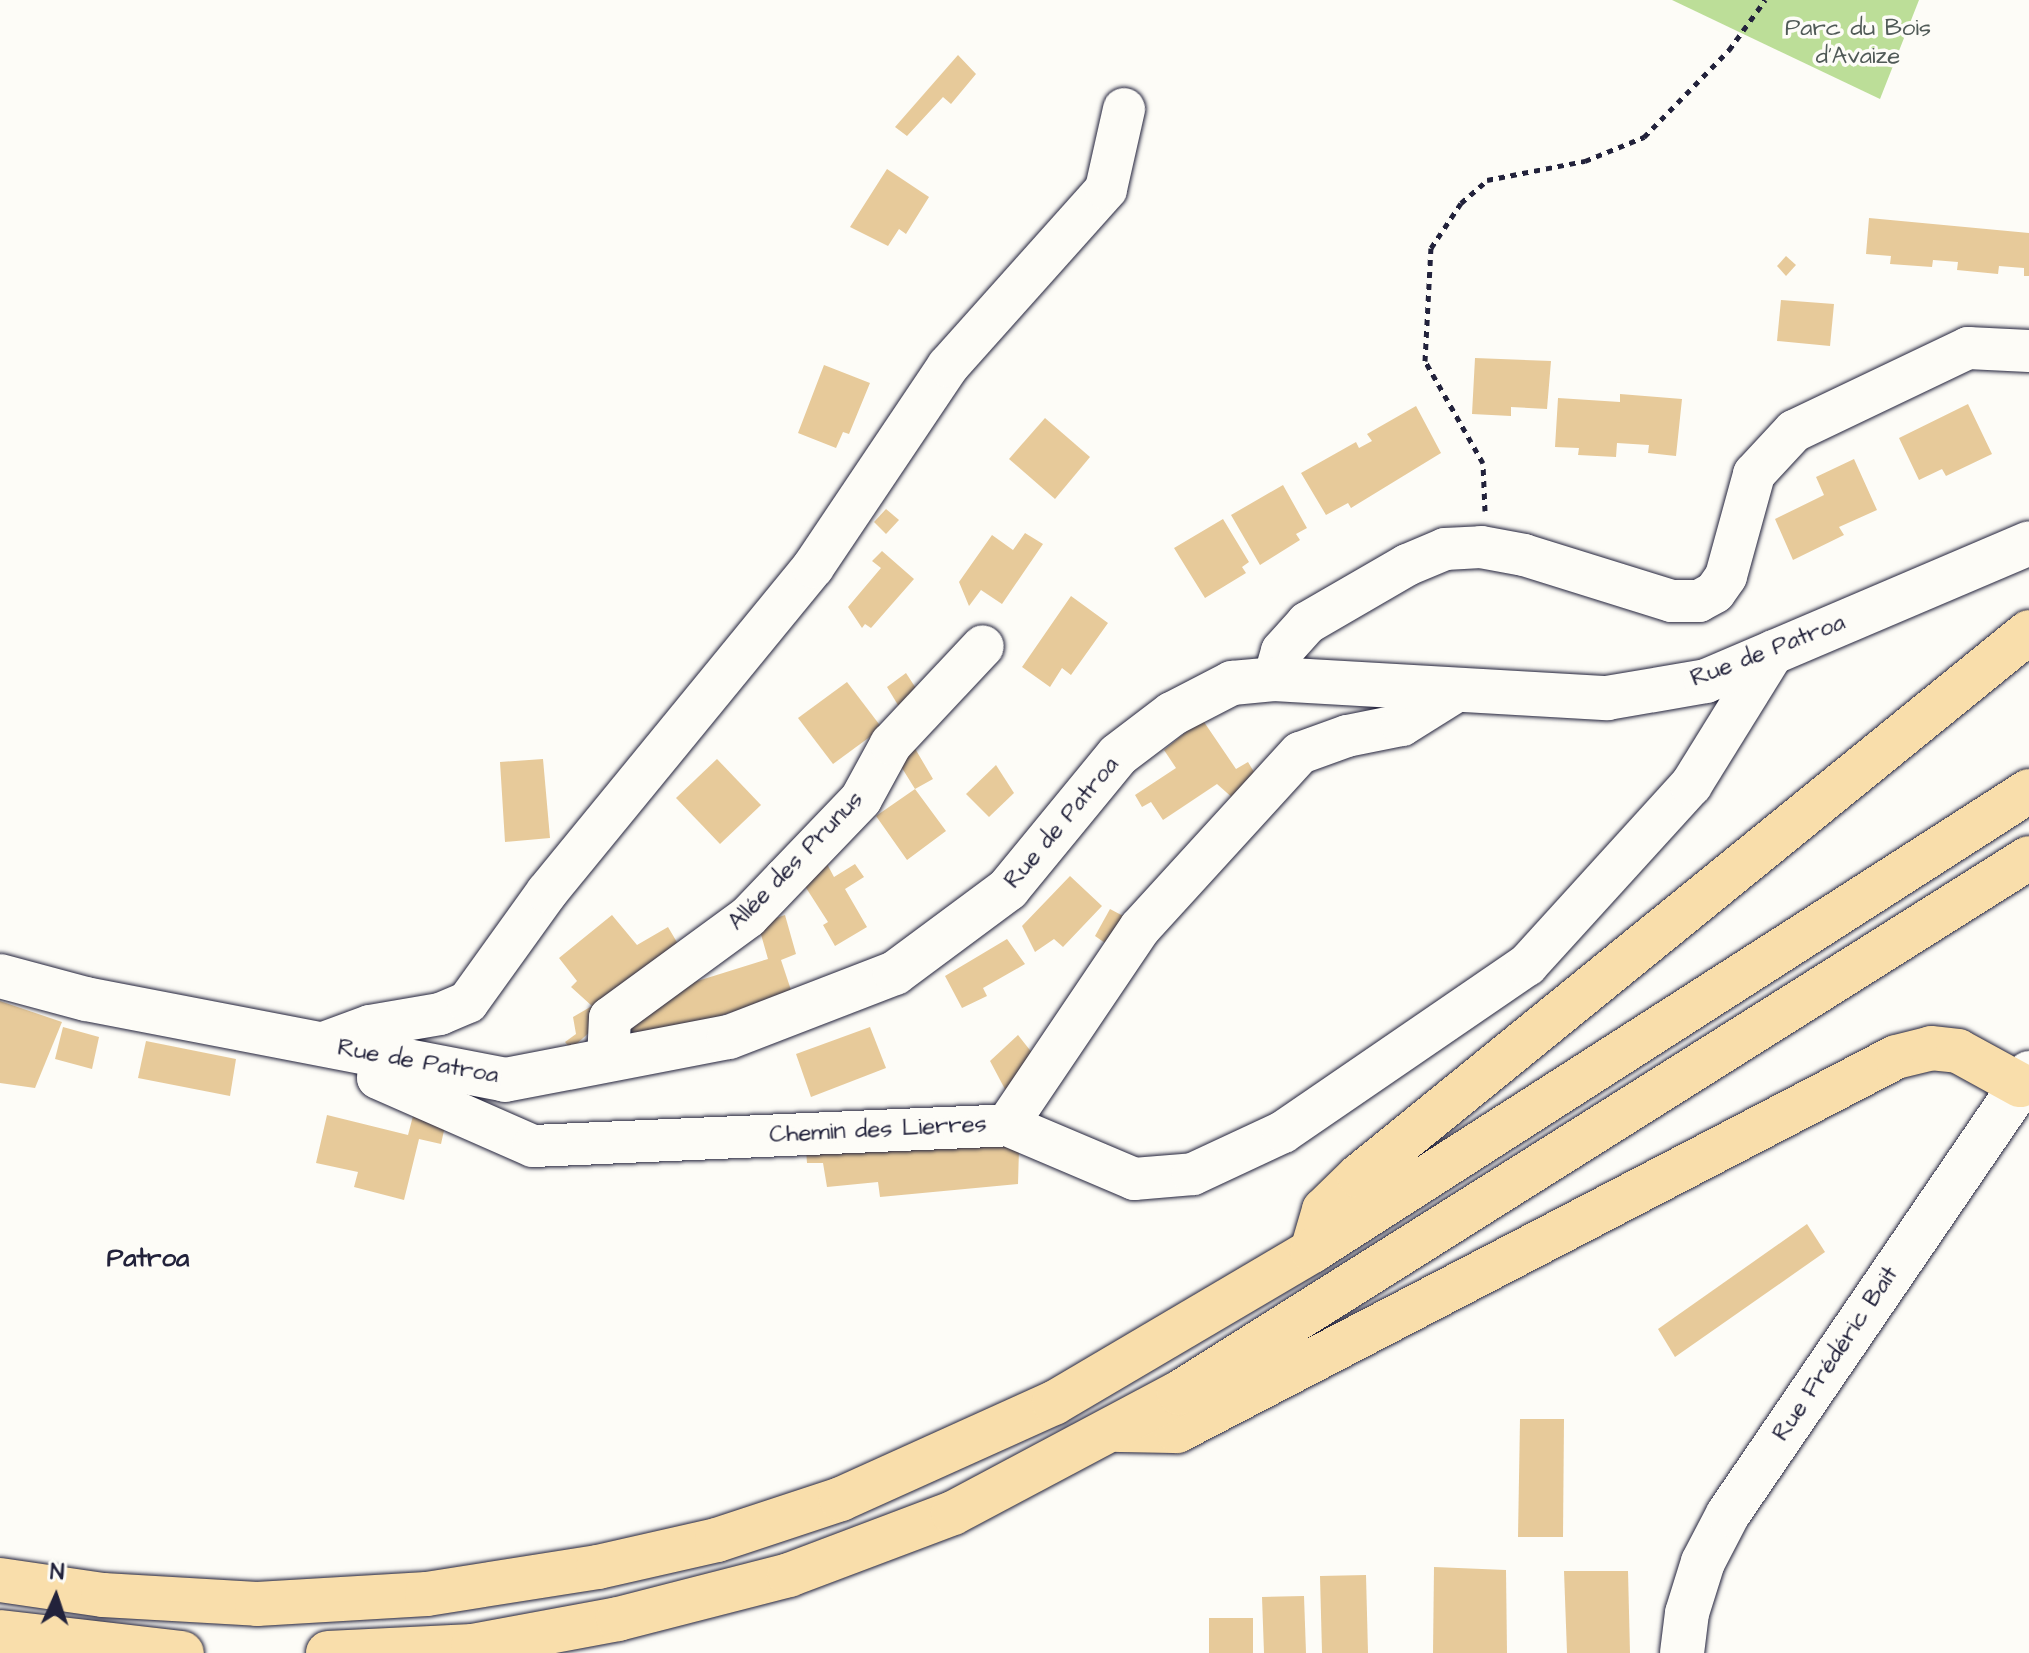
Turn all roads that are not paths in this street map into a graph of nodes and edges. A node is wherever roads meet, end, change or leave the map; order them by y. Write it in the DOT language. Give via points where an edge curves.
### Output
graph roads {
  1 [pos="1124,109"];
  2 [pos="2029,351"];
  3 [pos="2029,543"];
  4 [pos="2029,632"];
  5 [pos="983,646"];
  6 [pos="1774,651"];
  7 [pos="1274,679"];
  8 [pos="1458,690"];
  9 [pos="2029,791"];
  10 [pos="2029,858"];
  11 [pos="0,976"];
  12 [pos="321,1044"];
  13 [pos="381,1055"];
  14 [pos="608,1060"];
  15 [pos="2024,1079"];
  16 [pos="1007,1125"];
  17 [pos="1312,1251"];
  18 [pos="1115,1430"];
  19 [pos="0,1580"];
  20 [pos="0,1632"];
  21 [pos="182,1653"];
  22 [pos="328,1653"];
  23 [pos="1682,1653"];
  1 -- 12 [label="street" via="1106,189 948,366 813,567 547,892 468,1002"];
  2 -- 7 [label="street" via="1968,348 1794,431 1754,474 1726,576 1715,592 1699,601 1672,601 1524,555 1481,547 1445,549 1307,623 1282,651"];
  3 -- 6 [label="street, Rue de Patroa"];
  4 -- 17 [label="highway" via="1359,1176 1324,1210"];
  5 -- 14 [label="street, Allée des Prunus" via="908,723 861,799 748,917 610,1018"];
  6 -- 8 [label="street, Rue de Patroa" via="1706,681 1607,698"];
  6 -- 16 [label="street" via="1691,785 1527,965 1283,1132 1193,1174 1134,1179"];
  7 -- 8 [label="street, Rue de Patroa"];
  7 -- 14 [label="street, Rue de Patroa" via="1232,683 1172,714 1129,747 1008,889 895,973 729,1037"];
  8 -- 16 [label="street, Chemin des Lierres" via="1402,725 1300,753 1140,928"];
  9 -- 17 [label="highway"];
  10 -- 18 [label="highway"];
  11 -- 12 [label="street, Rue de Patroa" via="86,999"];
  12 -- 13 [label="street, Rue de Patroa"];
  13 -- 14 [label="street, Rue de Patroa" via="505,1080"];
  13 -- 16 [label="street, Chemin des Lierres" via="378,1078 533,1146"];
  15 -- 18 [label="highway" via="1958,1051 1931,1048 1896,1057 1177,1431"];
  15 -- 23 [label="street, Rue Frédéric Bait" via="1728,1514 1703,1562 1687,1613"];
  17 -- 19 [label="highway" via="1054,1403 841,1499 717,1540 598,1567 427,1594 272,1603 103,1595"];
  18 -- 22 [label="highway" via="953,1513 789,1575 618,1619 473,1646"];
  20 -- 21 [label="highway" via="102,1648"];
}
